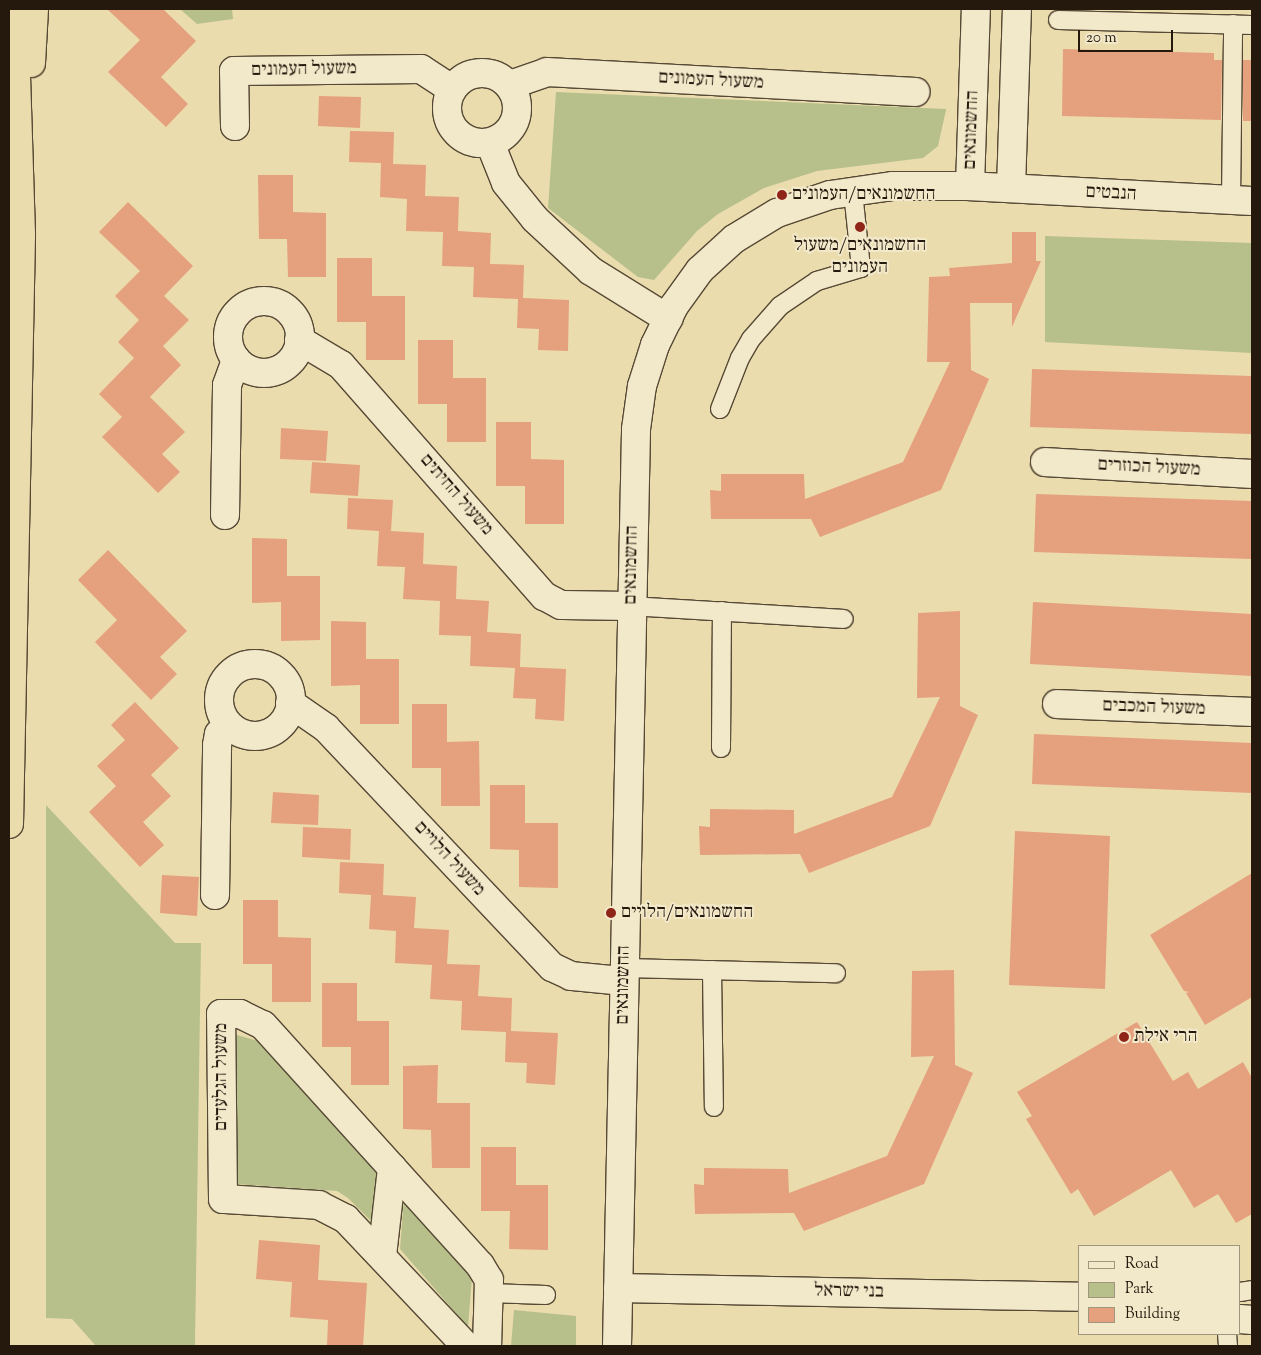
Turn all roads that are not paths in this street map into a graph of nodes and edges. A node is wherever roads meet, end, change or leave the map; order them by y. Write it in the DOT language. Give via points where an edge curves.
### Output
graph roads {
  1 [pos="14,9"];
  2 [pos="34,9"];
  3 [pos="976,9"];
  4 [pos="1017,9"];
  5 [pos="1058,20"];
  6 [pos="1233,24"];
  7 [pos="1252,25"];
  8 [pos="510,85"];
  9 [pos="452,90"];
  10 [pos="915,92"];
  11 [pos="235,126"];
  12 [pos="490,143"];
  13 [pos="970,186"];
  14 [pos="1011,188"];
  15 [pos="853,192"];
  16 [pos="1242,201"];
  17 [pos="22,234"];
  18 [pos="668,319"];
  19 [pos="299,340"];
  20 [pos="236,360"];
  21 [pos="720,409"];
  22 [pos="1045,462"];
  23 [pos="1252,474"];
  24 [pos="226,515"];
  25 [pos="631,606"];
  26 [pos="722,611"];
  27 [pos="844,619"];
  28 [pos="290,703"];
  29 [pos="1057,704"];
  30 [pos="1252,712"];
  31 [pos="232,727"];
  32 [pos="721,748"];
  33 [pos="9,824"];
  34 [pos="215,895"];
  35 [pos="712,970"];
  36 [pos="836,973"];
  37 [pos="624,975"];
  38 [pos="714,1107"];
  39 [pos="392,1168"];
  40 [pos="382,1256"];
  41 [pos="618,1288"];
  42 [pos="489,1293"];
  43 [pos="546,1296"];
  44 [pos="1078,1297"];
  45 [pos="466,1346"];
  46 [pos="487,1346"];
  47 [pos="616,1346"];
  1 -- 17 [label="highway"];
  2 -- 17 [label="highway"];
  3 -- 13 [label="street, החשמונאים"];
  4 -- 14 [label="street"];
  5 -- 6 [label="lane"];
  6 -- 7 [label="lane"];
  6 -- 16 [label="lane"];
  8 -- 9 [label="street" via="496,75 480,73 464,78"];
  8 -- 10 [label="street, משעול העמונים" via="547,72"];
  8 -- 12 [label="street" via="517,101 517,117 510,132"];
  9 -- 11 [label="street, משעול העמונים" via="421,69 234,72"];
  9 -- 12 [label="street" via="447,110 455,131 468,141"];
  12 -- 18 [label="street" via="506,183 535,219 591,272"];
  13 -- 14 [label="street, הנבטים"];
  13 -- 15 [label="street, החשמונאים" via="893,186"];
  14 -- 16 [label="street, הנבטים"];
  15 -- 18 [label="street, החשמונאים" via="830,195 777,213 734,238 700,270"];
  15 -- 21 [label="lane" via="861,268 817,281 780,306 744,352"];
  17 -- 33 [label="highway"];
  18 -- 25 [label="street, החשמונאים" via="655,345 642,386 636,429"];
  19 -- 20 [label="street" via="291,360 277,370 255,371"];
  19 -- 20 [label="street" via="297,324 286,310 272,302 250,303 237,313 229,328 229,344"];
  19 -- 25 [label="street, משעול החיתים" via="341,365 544,596 561,605"];
  20 -- 24 [label="street" via="228,385"];
  22 -- 23 [label="street, משעול הכוזרים"];
  25 -- 26 [label="lane"];
  25 -- 37 [label="street, החשמונאים"];
  26 -- 27 [label="lane"];
  26 -- 32 [label="lane"];
  28 -- 31 [label="street" via="285,719 268,733 246,735"];
  28 -- 31 [label="street" via="288,687 278,673 258,664 242,667 228,677 220,692 220,708"];
  28 -- 37 [label="street, משעול הלויים" via="326,728 552,968 571,976"];
  29 -- 30 [label="street, משעול המכבים"];
  31 -- 34 [label="street" via="219,734 217,745"];
  35 -- 36 [label="lane"];
  35 -- 37 [label="lane"];
  35 -- 38 [label="lane"];
  37 -- 41 [label="street, החשמונאים"];
  39 -- 40 [label="street"];
  39 -- 40 [label="street, משעול הגלעדים" via="263,1024 240,1014 221,1014 223,1198 319,1205 346,1219"];
  39 -- 42 [label="street, משעול הגלעדים" via="480,1265 490,1280"];
  40 -- 45 [label="street, משעול הגלעדים"];
  41 -- 44 [label="street, בני ישראל"];
  41 -- 47 [label="street, החשמונאים"];
  42 -- 43 [label="lane"];
  42 -- 46 [label="street, משעול הגלעדים"];
}
